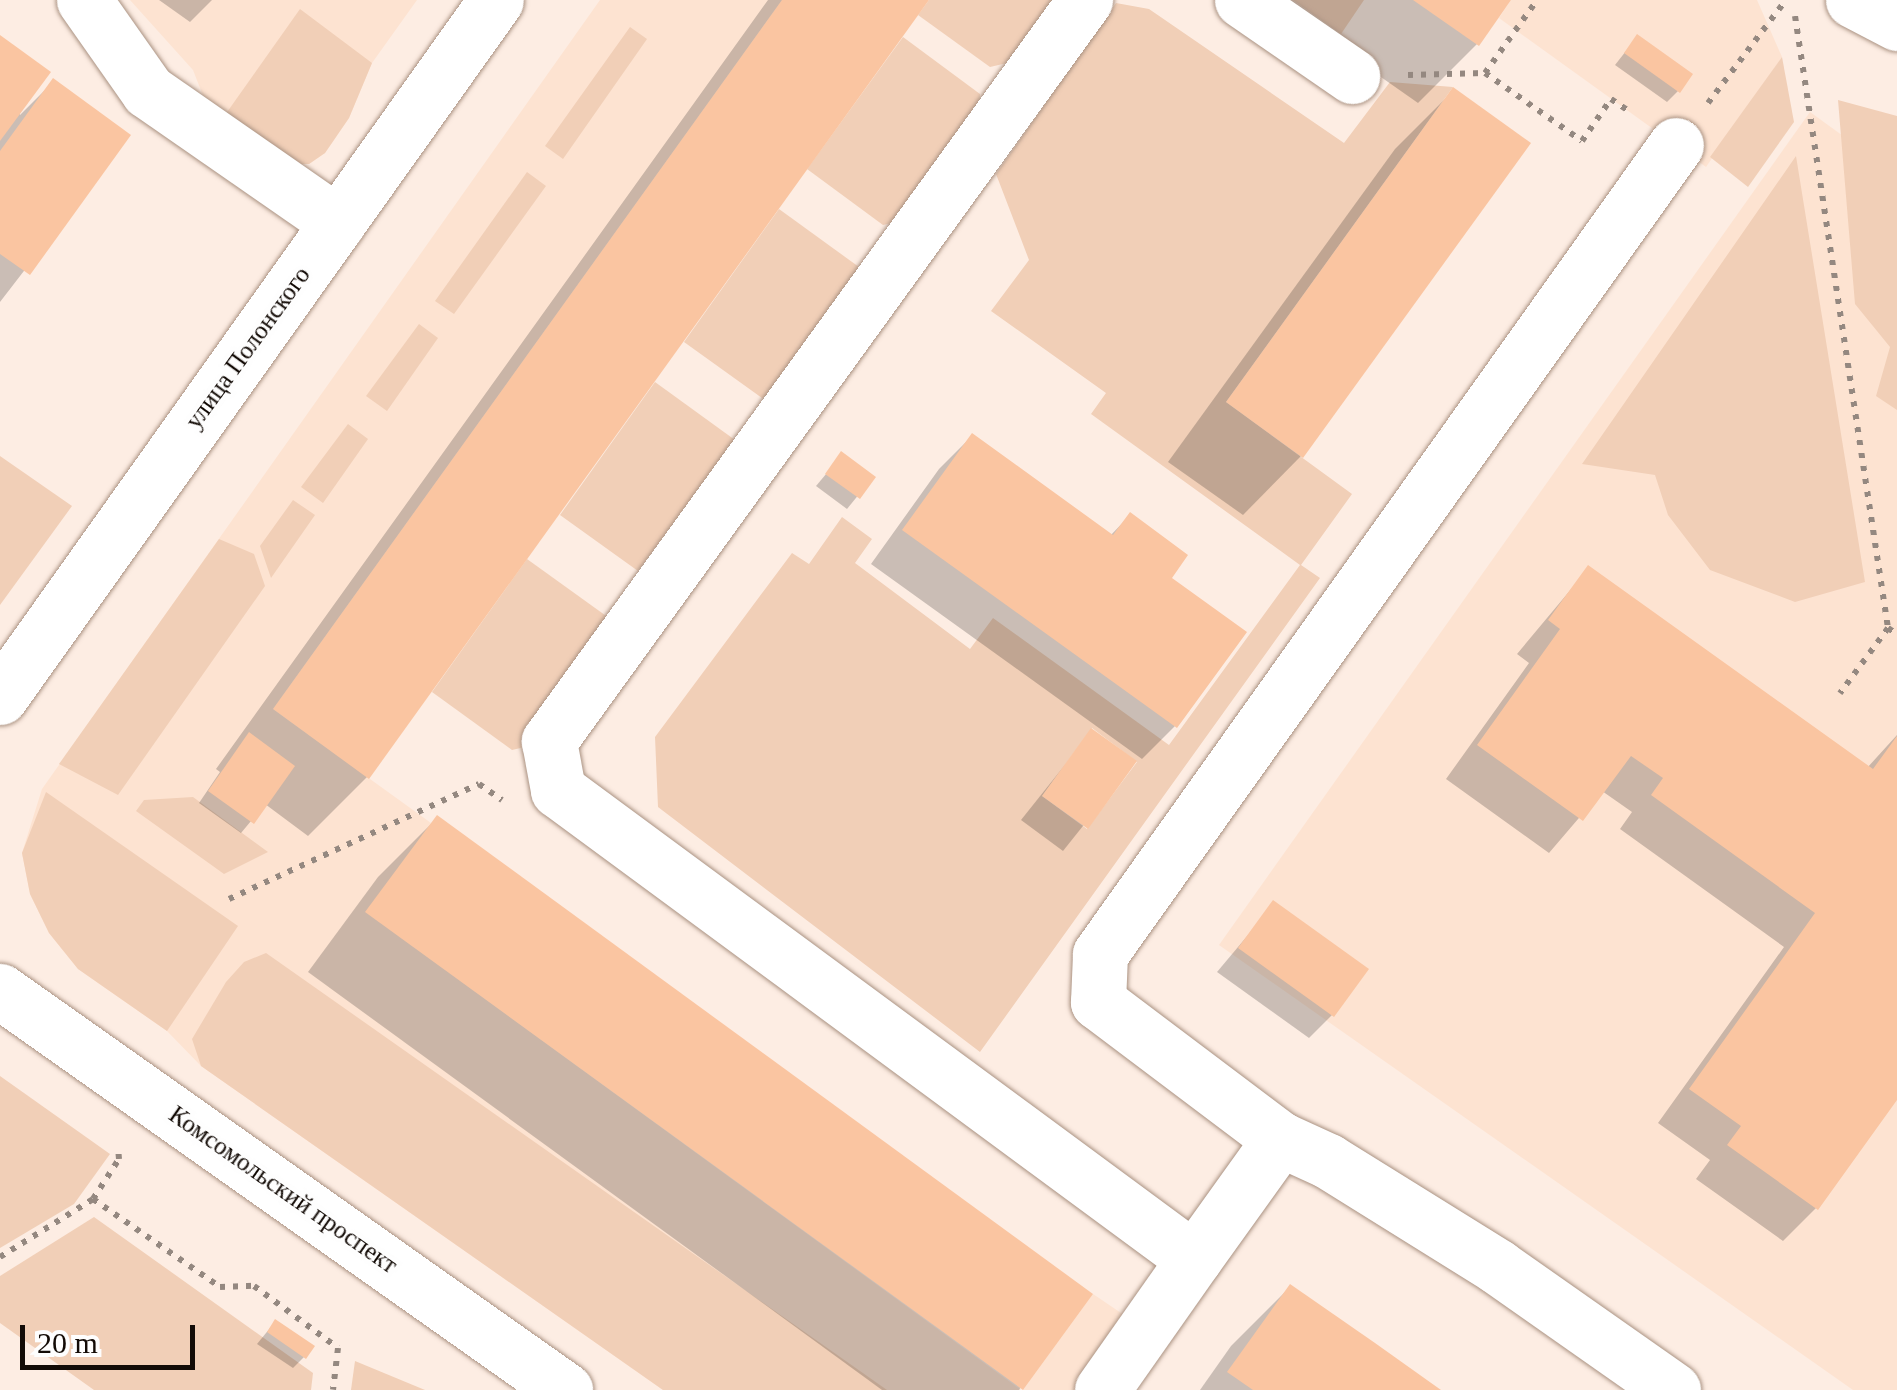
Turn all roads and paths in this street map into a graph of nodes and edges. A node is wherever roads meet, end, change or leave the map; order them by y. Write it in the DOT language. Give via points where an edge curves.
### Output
graph roads {
  1 [pos="84,0"];
  2 [pos="496,0"];
  3 [pos="1085,0"];
  4 [pos="1242,0"];
  5 [pos="1538,0"];
  6 [pos="1789,0"];
  7 [pos="1853,0"];
  8 [pos="1897,24"];
  9 [pos="1485,73"];
  10 [pos="1352,76"];
  11 [pos="1612,99"];
  12 [pos="1676,145"];
  13 [pos="338,222"];
  14 [pos="1888,628"];
  15 [pos="1897,634"];
  16 [pos="1840,693"];
  17 [pos="0,697"];
  18 [pos="511,807"];
  19 [pos="229,900"];
  20 [pos="0,991"];
  21 [pos="117,1131"];
  22 [pos="1280,1139"];
  23 [pos="93,1199"];
  24 [pos="0,1257"];
  25 [pos="1194,1259"];
  26 [pos="333,1390"];
  27 [pos="566,1390"];
  28 [pos="1102,1390"];
  29 [pos="1673,1390"];
  1 -- 13 [label="main road" via="148,92"];
  2 -- 13 [label="main road, улица Полонского"];
  3 -- 25 [label="main road" via="549,741 558,790"];
  4 -- 10 [label="main road"];
  5 -- 9 [label="path"];
  6 -- 12 [label="path"];
  6 -- 14 [label="path"];
  7 -- 8 [label="main road"];
  9 -- 10 [label="path"];
  9 -- 11 [label="path" via="1582,141"];
  12 -- 22 [label="main road" via="1100,954 1098,1002"];
  13 -- 17 [label="main road, улица Полонского"];
  14 -- 15 [label="path"];
  14 -- 16 [label="path"];
  18 -- 19 [label="path" via="479,784"];
  20 -- 27 [label="main road, Комсомольский проспект"];
  21 -- 23 [label="path" via="119,1159"];
  22 -- 25 [label="main road"];
  22 -- 29 [label="main road" via="1328,1161 1498,1266"];
  23 -- 24 [label="path"];
  23 -- 26 [label="path" via="220,1287 254,1286 338,1348"];
  25 -- 28 [label="main road"];
}
